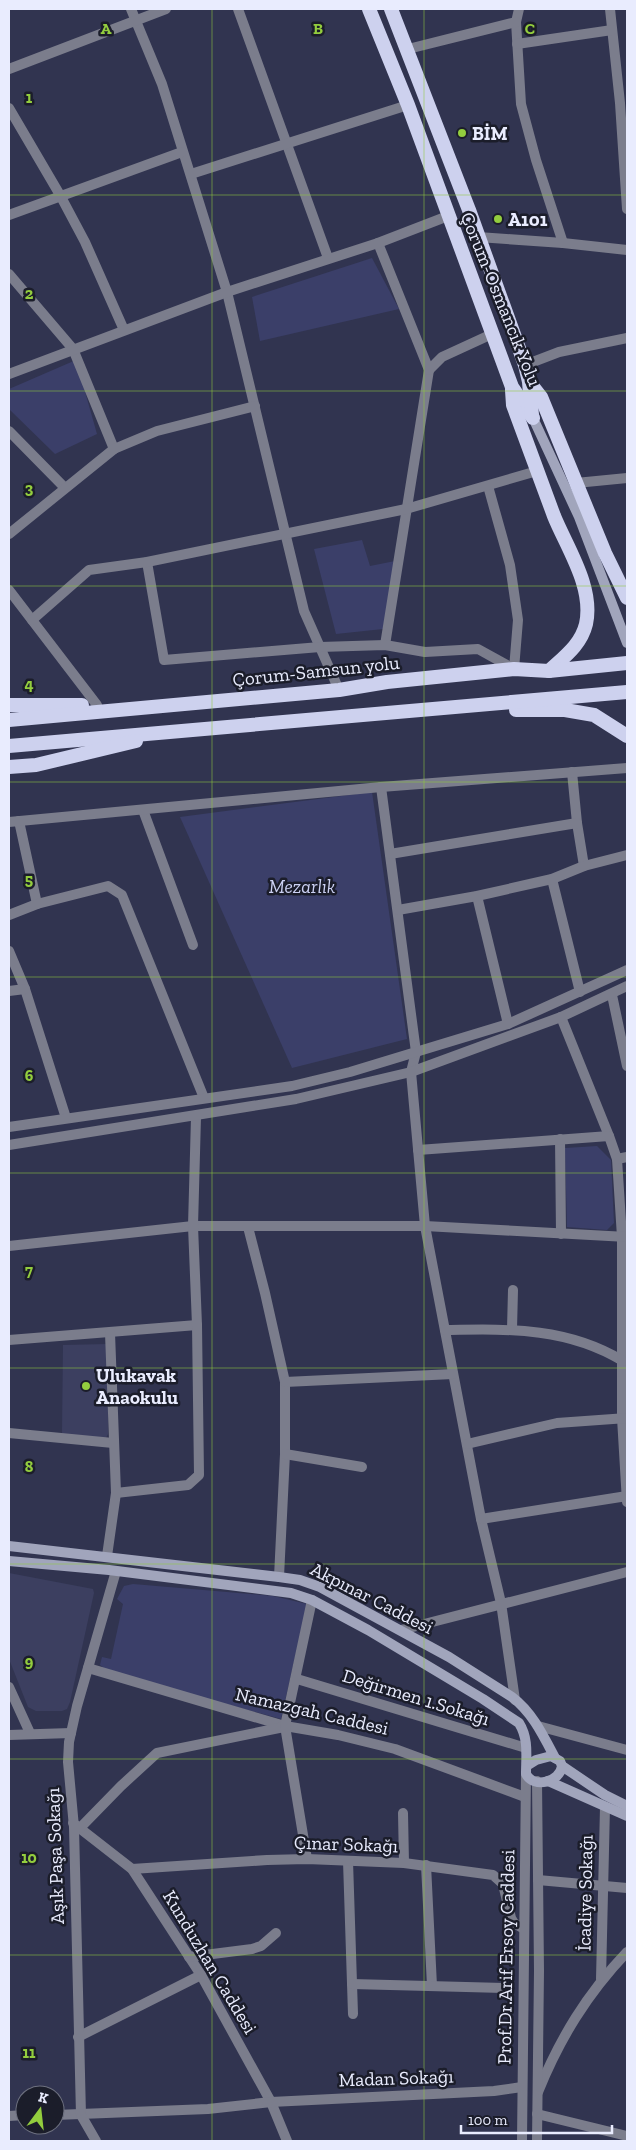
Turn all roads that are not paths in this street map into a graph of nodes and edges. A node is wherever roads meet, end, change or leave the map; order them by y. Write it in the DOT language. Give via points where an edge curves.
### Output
graph roads {
  1 [pos="131,9"];
  2 [pos="166,9"];
  3 [pos="238,9"];
  4 [pos="369,9"];
  5 [pos="392,9"];
  6 [pos="519,9"];
  7 [pos="610,9"];
  8 [pos="136,20"];
  9 [pos="516,22"];
  10 [pos="612,30"];
  11 [pos="517,44"];
  12 [pos="408,49"];
  13 [pos="9,69"];
  14 [pos="624,103"];
  15 [pos="408,106"];
  16 [pos="9,108"];
  17 [pos="287,144"];
  18 [pos="182,152"];
  19 [pos="191,174"];
  20 [pos="60,195"];
  21 [pos="627,209"];
  22 [pos="9,216"];
  23 [pos="448,216"];
  24 [pos="478,237"];
  25 [pos="563,242"];
  26 [pos="378,243"];
  27 [pos="627,250"];
  28 [pos="328,258"];
  29 [pos="9,274"];
  30 [pos="227,292"];
  31 [pos="124,330"];
  32 [pos="492,334"];
  33 [pos="627,338"];
  34 [pos="73,350"];
  35 [pos="525,365"];
  36 [pos="429,370"];
  37 [pos="9,374"];
  38 [pos="529,382"];
  39 [pos="512,387"];
  40 [pos="255,406"];
  41 [pos="533,418"];
  42 [pos="9,431"];
  43 [pos="114,449"];
  44 [pos="537,472"];
  45 [pos="627,478"];
  46 [pos="576,483"];
  47 [pos="488,486"];
  48 [pos="65,488"];
  49 [pos="406,509"];
  50 [pos="286,533"];
  51 [pos="9,534"];
  52 [pos="147,562"];
  53 [pos="9,590"];
  54 [pos="627,598"];
  55 [pos="32,620"];
  56 [pos="627,643"];
  57 [pos="385,645"];
  58 [pos="320,647"];
  59 [pos="627,663"];
  60 [pos="514,669"];
  61 [pos="549,671"];
  62 [pos="339,690"];
  63 [pos="627,692"];
  64 [pos="175,704"];
  65 [pos="9,705"];
  66 [pos="97,705"];
  67 [pos="433,710"];
  68 [pos="9,720"];
  69 [pos="186,729"];
  70 [pos="627,736"];
  71 [pos="9,746"];
  72 [pos="9,767"];
  73 [pos="627,768"];
  74 [pos="572,772"];
  75 [pos="381,788"];
  76 [pos="143,810"];
  77 [pos="14,822"];
  78 [pos="577,824"];
  79 [pos="390,854"];
  80 [pos="627,855"];
  81 [pos="584,866"];
  82 [pos="552,879"];
  83 [pos="477,896"];
  84 [pos="37,904"];
  85 [pos="398,910"];
  86 [pos="9,915"];
  87 [pos="193,945"];
  88 [pos="9,951"];
  89 [pos="627,970"];
  90 [pos="627,986"];
  91 [pos="25,989"];
  92 [pos="9,992"];
  93 [pos="580,992"];
  94 [pos="612,995"];
  95 [pos="561,1017"];
  96 [pos="508,1024"];
  97 [pos="416,1052"];
  98 [pos="627,1066"];
  99 [pos="411,1072"];
  100 [pos="204,1098"];
  101 [pos="196,1117"];
  102 [pos="66,1118"];
  103 [pos="9,1127"];
  104 [pos="610,1136"];
  105 [pos="560,1139"];
  106 [pos="9,1145"];
  107 [pos="418,1150"];
  108 [pos="622,1158"];
  109 [pos="192,1226"];
  110 [pos="425,1226"];
  111 [pos="248,1227"];
  112 [pos="561,1234"];
  113 [pos="624,1237"];
  114 [pos="9,1246"];
  115 [pos="513,1290"];
  116 [pos="197,1325"];
  117 [pos="512,1329"];
  118 [pos="445,1330"];
  119 [pos="110,1333"];
  120 [pos="9,1340"];
  121 [pos="624,1354"];
  122 [pos="453,1374"];
  123 [pos="285,1382"];
  124 [pos="625,1418"];
  125 [pos="9,1434"];
  126 [pos="114,1443"];
  127 [pos="467,1444"];
  128 [pos="285,1454"];
  129 [pos="362,1467"];
  130 [pos="116,1493"];
  131 [pos="627,1496"];
  132 [pos="627,1502"];
  133 [pos="481,1519"];
  134 [pos="9,1546"];
  135 [pos="107,1556"];
  136 [pos="9,1561"];
  137 [pos="116,1571"];
  138 [pos="627,1572"];
  139 [pos="279,1577"];
  140 [pos="312,1600"];
  141 [pos="501,1604"];
  142 [pos="401,1630"];
  143 [pos="88,1668"];
  144 [pos="296,1679"];
  145 [pos="9,1687"];
  146 [pos="515,1700"];
  147 [pos="285,1726"];
  148 [pos="538,1726"];
  149 [pos="30,1733"];
  150 [pos="71,1733"];
  151 [pos="9,1735"];
  152 [pos="526,1748"];
  153 [pos="627,1750"];
  154 [pos="555,1758"];
  155 [pos="562,1766"];
  156 [pos="527,1770"];
  157 [pos="548,1781"];
  158 [pos="537,1782"];
  159 [pos="525,1797"];
  160 [pos="627,1806"];
  161 [pos="605,1807"];
  162 [pos="403,1813"];
  163 [pos="627,1816"];
  164 [pos="77,1826"];
  165 [pos="307,1859"];
  166 [pos="348,1861"];
  167 [pos="404,1863"];
  168 [pos="426,1865"];
  169 [pos="132,1869"];
  170 [pos="538,1880"];
  171 [pos="602,1886"];
  172 [pos="627,1888"];
  173 [pos="524,1929"];
  174 [pos="276,1933"];
  175 [pos="627,1952"];
  176 [pos="189,1957"];
  177 [pos="201,1975"];
  178 [pos="601,1979"];
  179 [pos="352,1984"];
  180 [pos="432,1986"];
  181 [pos="504,1988"];
  182 [pos="353,2014"];
  183 [pos="78,2037"];
  184 [pos="522,2088"];
  185 [pos="538,2093"];
  186 [pos="270,2102"];
  187 [pos="537,2114"];
  188 [pos="65,2115"];
  189 [pos="81,2115"];
  190 [pos="627,2136"];
  191 [pos="96,2141"];
  192 [pos="287,2141"];
  193 [pos="522,2141"];
  194 [pos="537,2141"];
  1 -- 8 [label="street"];
  2 -- 8 [label="street"];
  3 -- 17 [label="street"];
  4 -- 15 [label="highway, Çorum-Osmancık Yolu"];
  5 -- 12 [label="highway, Çorum-Osmancık Yolu"];
  6 -- 9 [label="street"];
  7 -- 10 [label="street"];
  8 -- 13 [label="street"];
  8 -- 18 [label="street" via="162,84"];
  9 -- 11 [label="street"];
  9 -- 12 [label="street"];
  10 -- 11 [label="street"];
  10 -- 14 [label="street"];
  11 -- 25 [label="street" via="521,104"];
  12 -- 24 [label="highway, Çorum-Osmancık Yolu"];
  14 -- 21 [label="street"];
  15 -- 17 [label="street"];
  15 -- 23 [label="highway, Çorum-Osmancık Yolu"];
  16 -- 20 [label="street"];
  17 -- 19 [label="street"];
  17 -- 28 [label="street"];
  18 -- 19 [label="street"];
  18 -- 20 [label="street"];
  19 -- 30 [label="street"];
  20 -- 22 [label="street"];
  20 -- 31 [label="street"];
  23 -- 26 [label="street"];
  23 -- 32 [label="highway, Çorum-Osmancık Yolu"];
  24 -- 25 [label="street"];
  24 -- 35 [label="highway, Çorum-Osmancık Yolu"];
  25 -- 27 [label="street"];
  26 -- 28 [label="street"];
  26 -- 36 [label="street"];
  28 -- 30 [label="street"];
  29 -- 34 [label="street"];
  30 -- 31 [label="street"];
  30 -- 40 [label="street"];
  31 -- 34 [label="street"];
  32 -- 36 [label="street" via="442,357"];
  32 -- 39 [label="highway, Çorum-Osmancık Yolu"];
  33 -- 35 [label="street" via="559,352"];
  34 -- 37 [label="street"];
  34 -- 43 [label="street"];
  35 -- 38 [label="highway, Çorum-Osmancık Yolu"];
  36 -- 49 [label="street"];
  38 -- 41 [label="highway, Çorum-Osmancık Yolu"];
  38 -- 46 [label="highway" via="541,398"];
  39 -- 41 [label="highway, Çorum-Osmancık Yolu"];
  39 -- 44 [label="highway" via="513,405"];
  40 -- 43 [label="street" via="156,431"];
  40 -- 50 [label="street"];
  41 -- 56 [label="main road" via="580,517"];
  42 -- 48 [label="street"];
  43 -- 48 [label="street"];
  44 -- 47 [label="street"];
  44 -- 61 [label="highway" via="578,573 587,613 581,638"];
  45 -- 46 [label="street"];
  46 -- 54 [label="highway"];
  47 -- 49 [label="street"];
  47 -- 60 [label="street" via="510,565 517,611"];
  48 -- 51 [label="street"];
  49 -- 50 [label="street"];
  49 -- 57 [label="street"];
  50 -- 52 [label="street"];
  50 -- 58 [label="street" via="304,611"];
  52 -- 55 [label="street" via="89,570"];
  52 -- 58 [label="street" via="164,660"];
  53 -- 55 [label="street"];
  55 -- 66 [label="street"];
  57 -- 58 [label="street"];
  57 -- 60 [label="street" via="426,652 478,649"];
  58 -- 62 [label="street"];
  59 -- 61 [label="highway, Çorum-Samsun yolu"];
  60 -- 61 [label="highway, Çorum-Samsun yolu"];
  60 -- 62 [label="highway, Çorum-Samsun yolu"];
  62 -- 64 [label="highway, Çorum-Samsun yolu"];
  63 -- 67 [label="highway"];
  64 -- 66 [label="highway"];
  64 -- 68 [label="highway, Çorum-Samsun yolu"];
  65 -- 66 [label="highway"];
  67 -- 69 [label="highway"];
  67 -- 70 [label="highway" via="565,710 594,715"];
  69 -- 71 [label="highway"];
  69 -- 72 [label="highway" via="36,765"];
  73 -- 74 [label="street"];
  74 -- 75 [label="street"];
  74 -- 78 [label="street"];
  75 -- 76 [label="street"];
  75 -- 79 [label="street"];
  76 -- 77 [label="street"];
  76 -- 87 [label="street"];
  77 -- 84 [label="street"];
  78 -- 79 [label="street"];
  78 -- 81 [label="street"];
  79 -- 85 [label="street"];
  80 -- 81 [label="street"];
  81 -- 82 [label="street"];
  82 -- 83 [label="street"];
  82 -- 93 [label="street"];
  83 -- 85 [label="street"];
  83 -- 96 [label="street"];
  84 -- 86 [label="street"];
  84 -- 100 [label="street" via="108,886 122,895"];
  85 -- 97 [label="street"];
  88 -- 91 [label="street"];
  89 -- 93 [label="street"];
  90 -- 94 [label="street"];
  91 -- 92 [label="street"];
  91 -- 102 [label="street"];
  93 -- 96 [label="street"];
  94 -- 95 [label="street"];
  94 -- 98 [label="street"];
  95 -- 99 [label="street"];
  95 -- 104 [label="street"];
  96 -- 97 [label="street"];
  97 -- 99 [label="street"];
  97 -- 100 [label="street" via="292,1086"];
  99 -- 101 [label="street" via="296,1099"];
  99 -- 107 [label="street"];
  100 -- 102 [label="street"];
  101 -- 106 [label="street"];
  101 -- 109 [label="street"];
  102 -- 103 [label="street"];
  104 -- 105 [label="street"];
  104 -- 108 [label="street"];
  105 -- 107 [label="street"];
  105 -- 112 [label="street"];
  107 -- 110 [label="street"];
  108 -- 113 [label="street"];
  109 -- 111 [label="street"];
  109 -- 114 [label="street"];
  109 -- 116 [label="street"];
  110 -- 111 [label="street"];
  110 -- 112 [label="street"];
  110 -- 118 [label="street"];
  111 -- 123 [label="street"];
  112 -- 113 [label="street"];
  113 -- 121 [label="street"];
  115 -- 117 [label="street"];
  116 -- 119 [label="street"];
  116 -- 130 [label="street" via="199,1475 188,1485"];
  117 -- 118 [label="street"];
  117 -- 121 [label="street" via="556,1334"];
  118 -- 122 [label="street"];
  119 -- 120 [label="street"];
  119 -- 126 [label="street"];
  121 -- 124 [label="street"];
  122 -- 123 [label="street"];
  122 -- 127 [label="street"];
  123 -- 128 [label="street"];
  124 -- 127 [label="street" via="557,1423"];
  124 -- 131 [label="street"];
  125 -- 126 [label="street"];
  126 -- 130 [label="street"];
  127 -- 133 [label="street"];
  128 -- 129 [label="street"];
  128 -- 139 [label="street"];
  130 -- 135 [label="street"];
  131 -- 132 [label="street"];
  131 -- 133 [label="street"];
  133 -- 141 [label="street"];
  134 -- 135 [label="main road, Akpınar Caddesi"];
  135 -- 139 [label="main road, Akpınar Caddesi"];
  136 -- 137 [label="main road, Akpınar Caddesi"];
  137 -- 140 [label="main road, Akpınar Caddesi" via="265,1588"];
  137 -- 143 [label="street, Aşık Paşa Sokağı"];
  138 -- 141 [label="street"];
  139 -- 142 [label="main road, Akpınar Caddesi" via="320,1587"];
  140 -- 144 [label="street"];
  140 -- 152 [label="main road, Akpınar Caddesi" via="507,1714 525,1732"];
  141 -- 142 [label="street"];
  141 -- 146 [label="street"];
  142 -- 146 [label="main road, Akpınar Caddesi"];
  143 -- 147 [label="street, Namazgah Caddesi"];
  143 -- 150 [label="street, Aşık Paşa Sokağı"];
  144 -- 147 [label="street"];
  144 -- 152 [label="street, Değirmen 1.Sokağı"];
  145 -- 149 [label="street"];
  146 -- 148 [label="main road, Akpınar Caddesi"];
  147 -- 159 [label="street, Namazgah Caddesi" via="395,1749"];
  147 -- 164 [label="street" via="157,1753"];
  147 -- 165 [label="street"];
  148 -- 153 [label="street"];
  148 -- 154 [label="main road, Akpınar Caddesi"];
  149 -- 150 [label="street"];
  149 -- 151 [label="street"];
  150 -- 164 [label="street, Aşık Paşa Sokağı" via="68,1762"];
  152 -- 156 [label="main road, Akpınar Caddesi"];
  154 -- 155 [label="main road"];
  154 -- 156 [label="main road" via="544,1757"];
  155 -- 157 [label="main road" via="560,1774"];
  155 -- 160 [label="main road" via="605,1796"];
  156 -- 158 [label="main road" via="531,1780"];
  156 -- 159 [label="street, Prof.Dr.Arif Ersoy Caddesi"];
  157 -- 158 [label="main road"];
  157 -- 161 [label="main road"];
  158 -- 170 [label="street, Prof.Dr.Arif Ersoy Caddesi"];
  159 -- 173 [label="street, Prof.Dr.Arif Ersoy Caddesi"];
  161 -- 163 [label="main road"];
  161 -- 171 [label="street, İcadiye Sokağı"];
  162 -- 167 [label="street"];
  164 -- 169 [label="street, Kunduzhan Caddesi"];
  164 -- 183 [label="street, Aşık Paşa Sokağı"];
  165 -- 166 [label="street, Çınar Sokağı"];
  165 -- 169 [label="street, Çınar Sokağı"];
  166 -- 167 [label="street, Çınar Sokağı"];
  166 -- 179 [label="street"];
  167 -- 168 [label="street, Çınar Sokağı"];
  168 -- 173 [label="street, Çınar Sokağı" via="493,1875 502,1884 511,1918"];
  168 -- 180 [label="street"];
  169 -- 176 [label="street, Kunduzhan Caddesi"];
  170 -- 171 [label="street"];
  170 -- 185 [label="street, Prof.Dr.Arif Ersoy Caddesi"];
  171 -- 172 [label="street"];
  171 -- 178 [label="street, İcadiye Sokağı"];
  173 -- 184 [label="street, Prof.Dr.Arif Ersoy Caddesi"];
  174 -- 176 [label="street" via="252,1949"];
  175 -- 178 [label="street"];
  176 -- 177 [label="street, Kunduzhan Caddesi"];
  177 -- 183 [label="street"];
  177 -- 186 [label="street, Kunduzhan Caddesi"];
  178 -- 185 [label="street" via="561,2041"];
  179 -- 180 [label="street"];
  179 -- 182 [label="street"];
  180 -- 181 [label="street"];
  183 -- 189 [label="street, Aşık Paşa Sokağı"];
  184 -- 186 [label="street, Madan Sokağı"];
  184 -- 193 [label="street, Prof.Dr.Arif Ersoy Caddesi"];
  185 -- 187 [label="street, Prof.Dr.Arif Ersoy Caddesi"];
  186 -- 189 [label="street, Madan Sokağı" via="208,2109"];
  186 -- 192 [label="street, Kunduzhan Caddesi"];
  187 -- 190 [label="street"];
  187 -- 194 [label="street, Prof.Dr.Arif Ersoy Caddesi"];
  188 -- 189 [label="street, Madan Sokağı"];
  189 -- 191 [label="street"];
}
